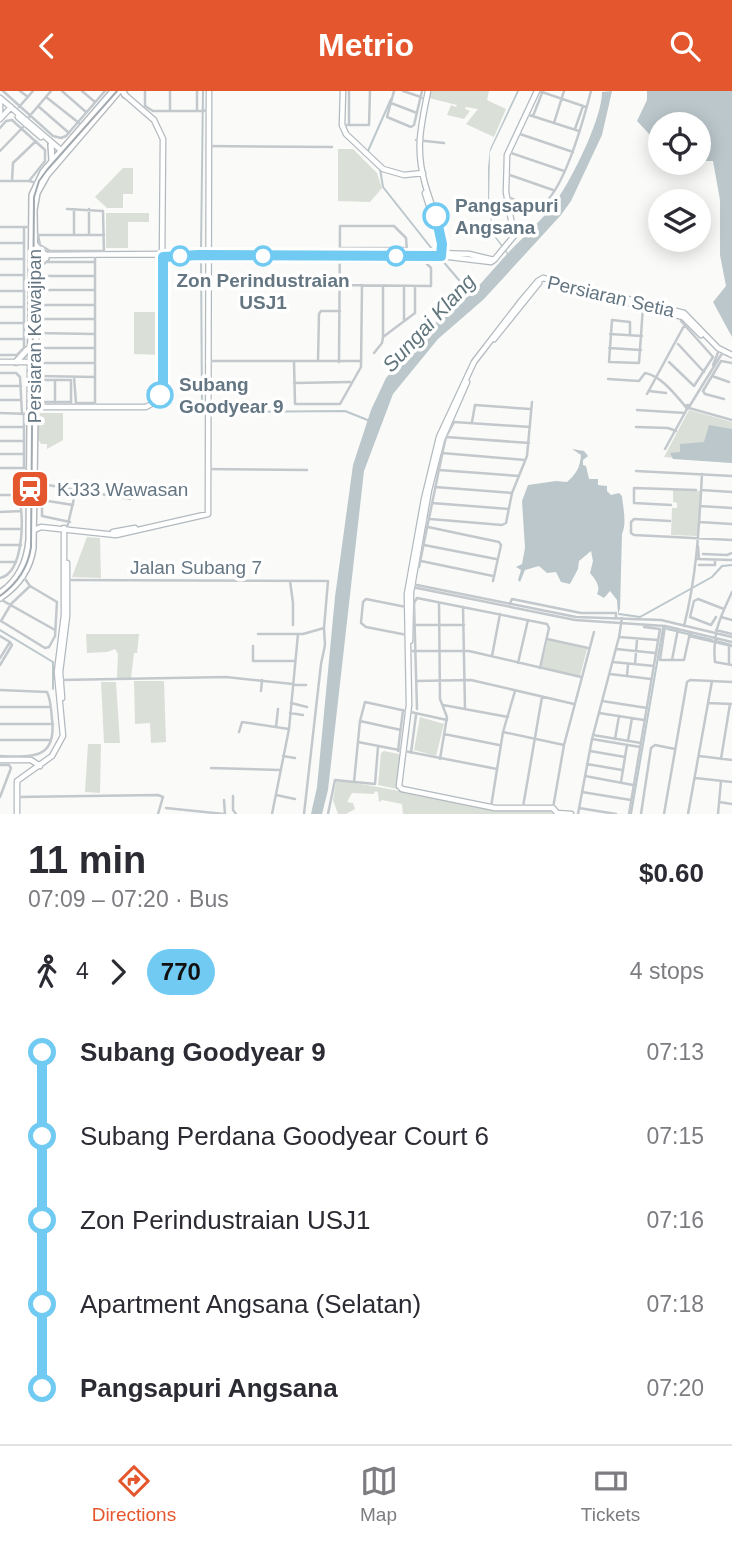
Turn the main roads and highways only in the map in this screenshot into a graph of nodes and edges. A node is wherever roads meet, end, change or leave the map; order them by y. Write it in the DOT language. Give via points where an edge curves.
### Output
graph roads {
  1 [pos="119,92"];
  2 [pos="70,141"];
  3 [pos="62,153"];
  4 [pos="51,163"];
  5 [pos="31,231"];
  6 [pos="34,243"];
  7 [pos="30,257"];
  8 [pos="36,273"];
  9 [pos="30,285"];
  10 [pos="31,347"];
  11 [pos="35,378"];
  12 [pos="32,526"];
  13 [pos="0,593"];
  14 [pos="2,599"];
  1 -- 2 [label="main road, Persiaran Kewajipan" via="80,125"];
  1 -- 3 [label="main road, Persiaran Kewajipan"];
  2 -- 3 [label="main road, Persiaran Kewajipan"];
  2 -- 4 [label="main road" via="52,144"];
  3 -- 4 [label="main road, Persiaran Kewajipan"];
  3 -- 5 [label="main road, Persiaran Kewajipan" via="37,193"];
  4 -- 5 [label="main road, Persiaran Kewajipan" via="31,199"];
  5 -- 6 [label="main road, Persiaran Kewajipan"];
  5 -- 7 [label="main road, Persiaran Kewajipan"];
  5 -- 9 [label="main road, Persiaran Kewajipan"];
  6 -- 7 [label="main road, Persiaran Kewajipan"];
  6 -- 8 [label="main road" via="46,256"];
  7 -- 8 [label="main road, Persiaran Kewajipan"];
  7 -- 9 [label="main road, Persiaran Kewajipan"];
  8 -- 10 [label="main road, Persiaran Kewajipan" via="36,333"];
  9 -- 10 [label="main road, Persiaran Kewajipan"];
  10 -- 11 [label="main road, Persiaran Kewajipan"];
  10 -- 11 [label="main road, Persiaran Kewajipan"];
  10 -- 11 [label="main road" via="17,363"];
  11 -- 12 [label="main road, Persiaran Kewajipan"];
  11 -- 12 [label="main road, Persiaran Kewajipan" via="25,414"];
  12 -- 13 [label="main road, Persiaran Kewajipan" via="22,568"];
  12 -- 14 [label="main road, Persiaran Kewajipan" via="32,557 23,576"];
}
